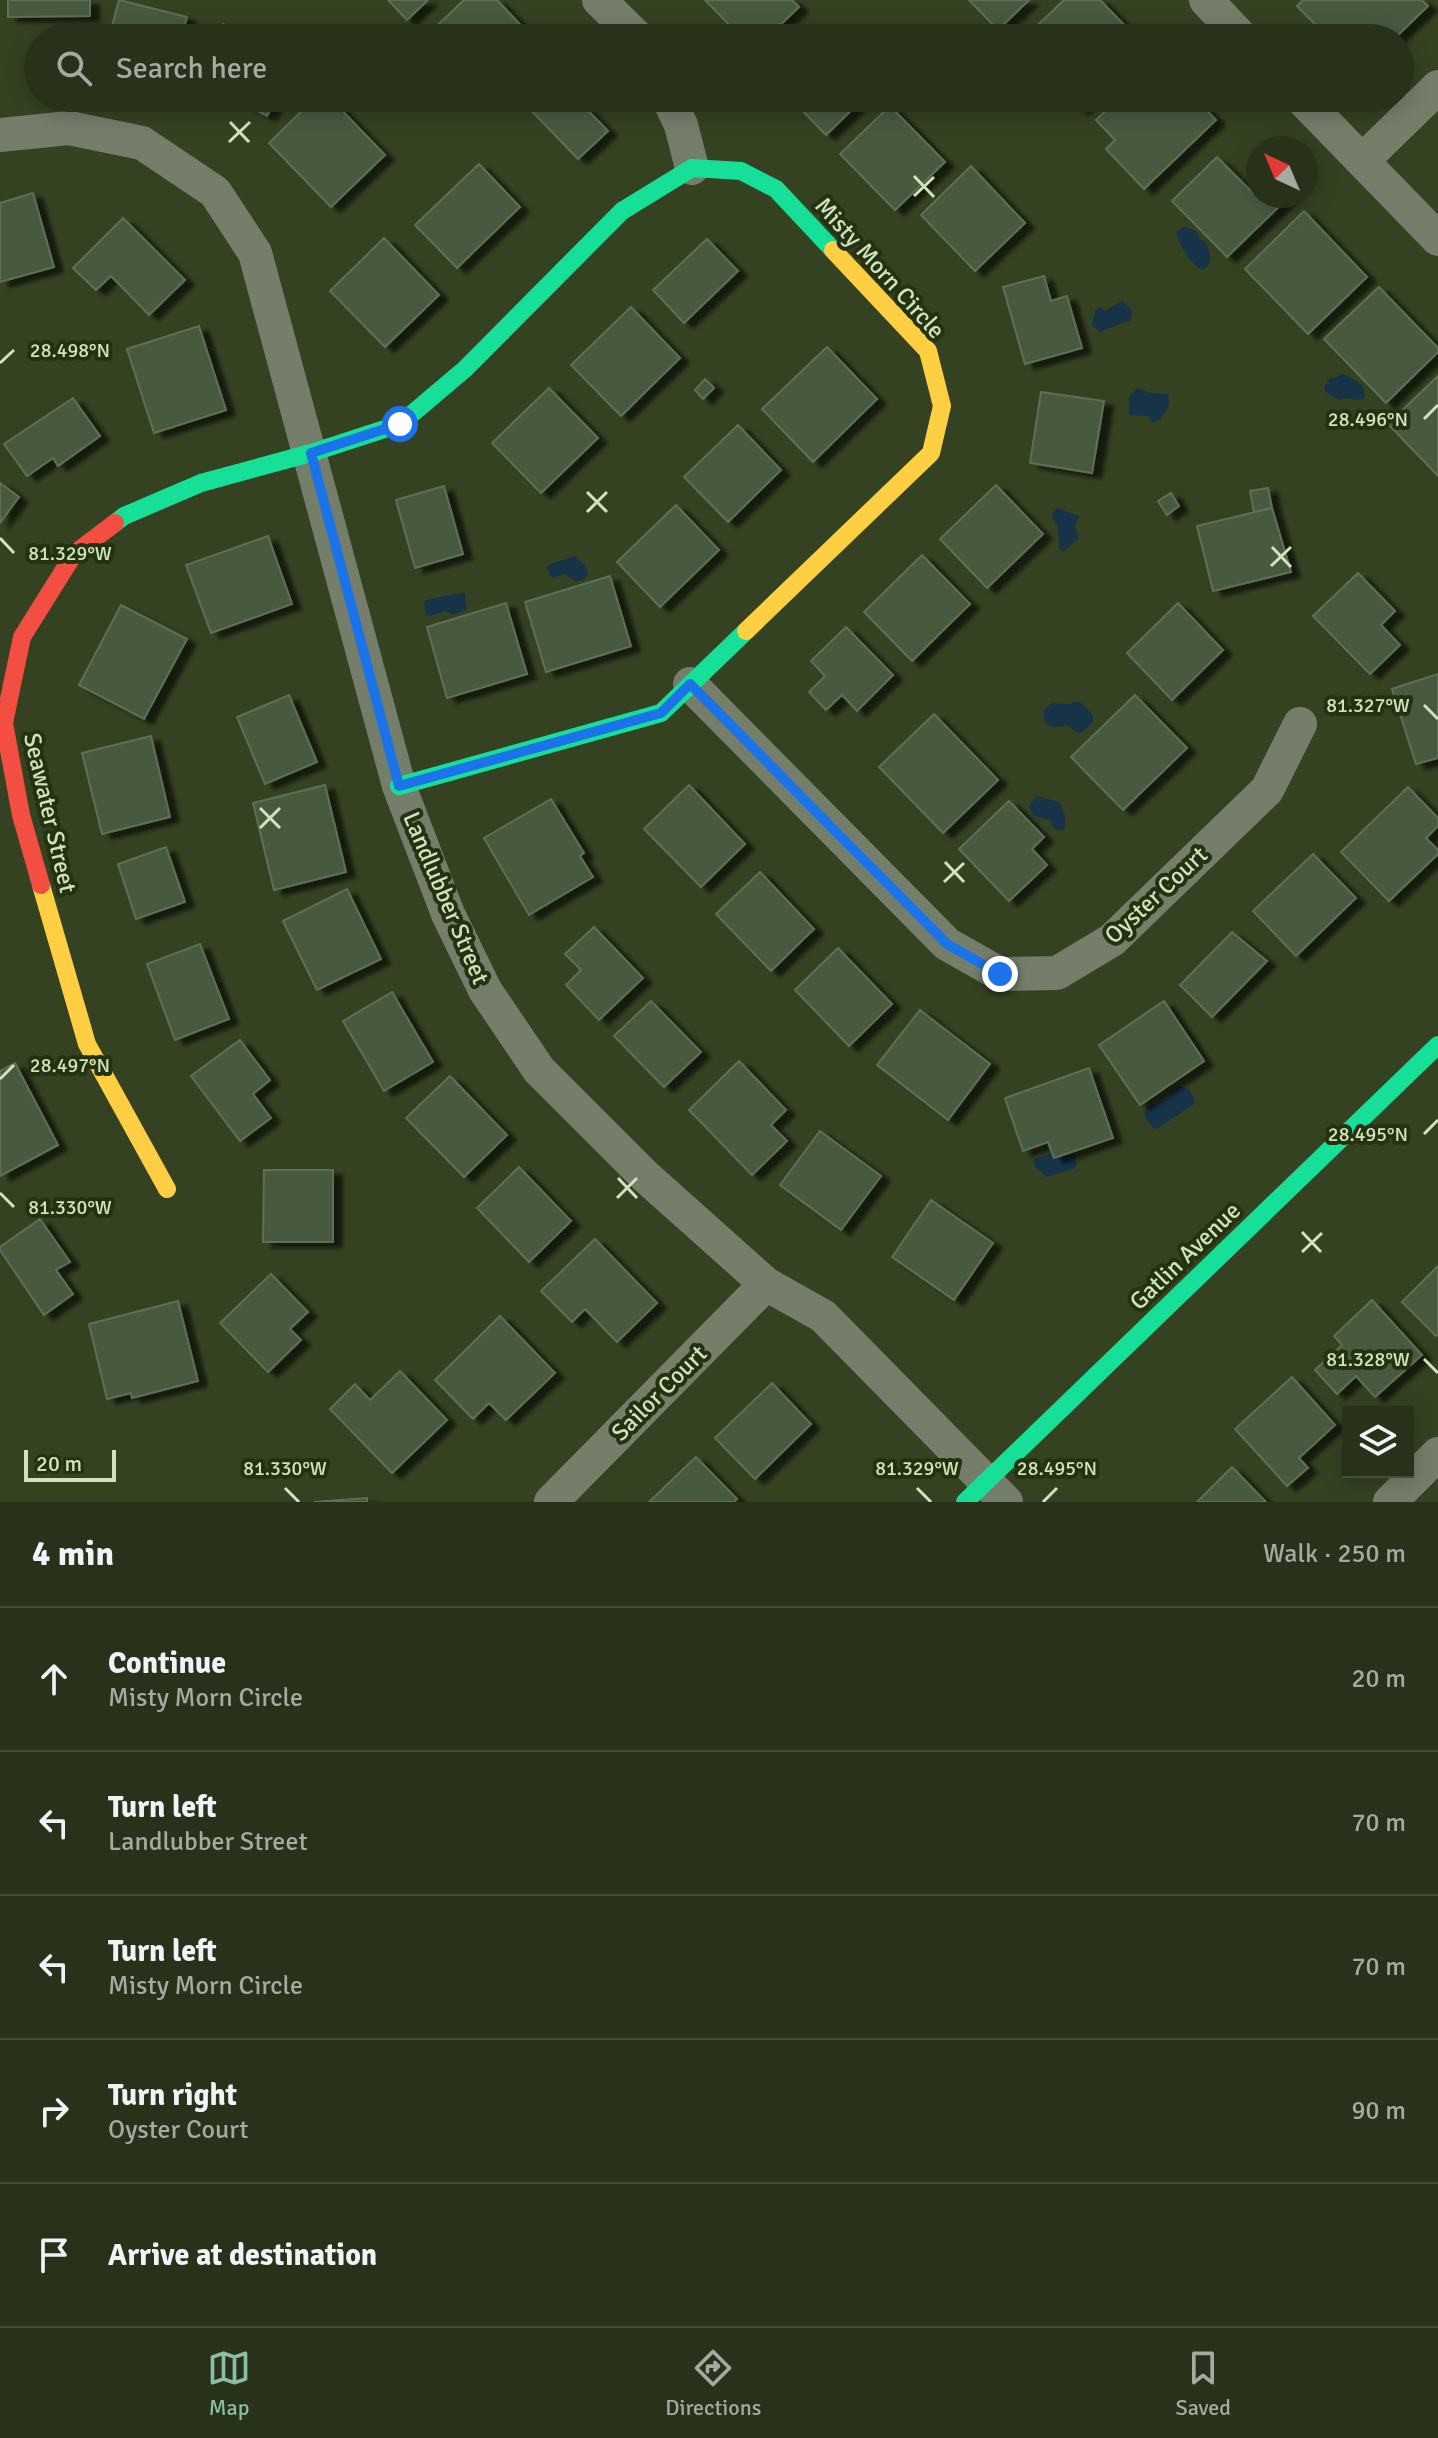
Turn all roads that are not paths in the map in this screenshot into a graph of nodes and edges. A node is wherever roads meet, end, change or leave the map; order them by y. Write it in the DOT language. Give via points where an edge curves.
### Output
graph roads {
  1 [pos="599,0"];
  2 [pos="1206,0"];
  3 [pos="624,24"];
  4 [pos="1229,24"];
  5 [pos="1438,87"];
  6 [pos="1414,110"];
  7 [pos="675,112"];
  8 [pos="1315,112"];
  9 [pos="1412,112"];
  10 [pos="0,135"];
  11 [pos="1362,161"];
  12 [pos="692,168"];
  13 [pos="1438,239"];
  14 [pos="311,453"];
  15 [pos="690,684"];
  16 [pos="1300,724"];
  17 [pos="399,786"];
  18 [pos="10,818"];
  19 [pos="1438,1045"];
  20 [pos="167,1189"];
  21 [pos="766,1284"];
  22 [pos="1438,1454"];
  23 [pos="985,1495"];
  24 [pos="551,1502"];
  25 [pos="1390,1502"];
  1 -- 3 [label="street"];
  2 -- 4 [label="street"];
  5 -- 6 [label="street"];
  7 -- 12 [label="street"];
  8 -- 11 [label="street"];
  9 -- 11 [label="street"];
  10 -- 14 [label="street, Landlubber Street" via="69,128 142,143 215,192 255,253"];
  11 -- 13 [label="street"];
  12 -- 14 [label="street" via="622,211 465,369 400,424"];
  12 -- 15 [label="street, Misty Morn Circle" via="741,171 776,189 928,351 942,406 931,453"];
  14 -- 17 [label="street, Landlubber Street"];
  14 -- 18 [label="street, Seawater Street" via="175,494 124,516 74,554 22,637 4,723"];
  15 -- 16 [label="street, Oyster Court" via="947,944 1000,974 1057,973 1112,940 1267,790"];
  15 -- 17 [label="street, Misty Morn Circle" via="661,713"];
  17 -- 21 [label="street, Landlubber Street" via="448,914 485,990 539,1070 645,1176"];
  18 -- 20 [label="street, Seawater Street" via="87,1044"];
  19 -- 23 [label="street, Gatlin Avenue"];
  21 -- 23 [label="street, Landlubber Street" via="823,1316"];
  21 -- 24 [label="street, Sailor Court"];
  22 -- 25 [label="street"];
}
